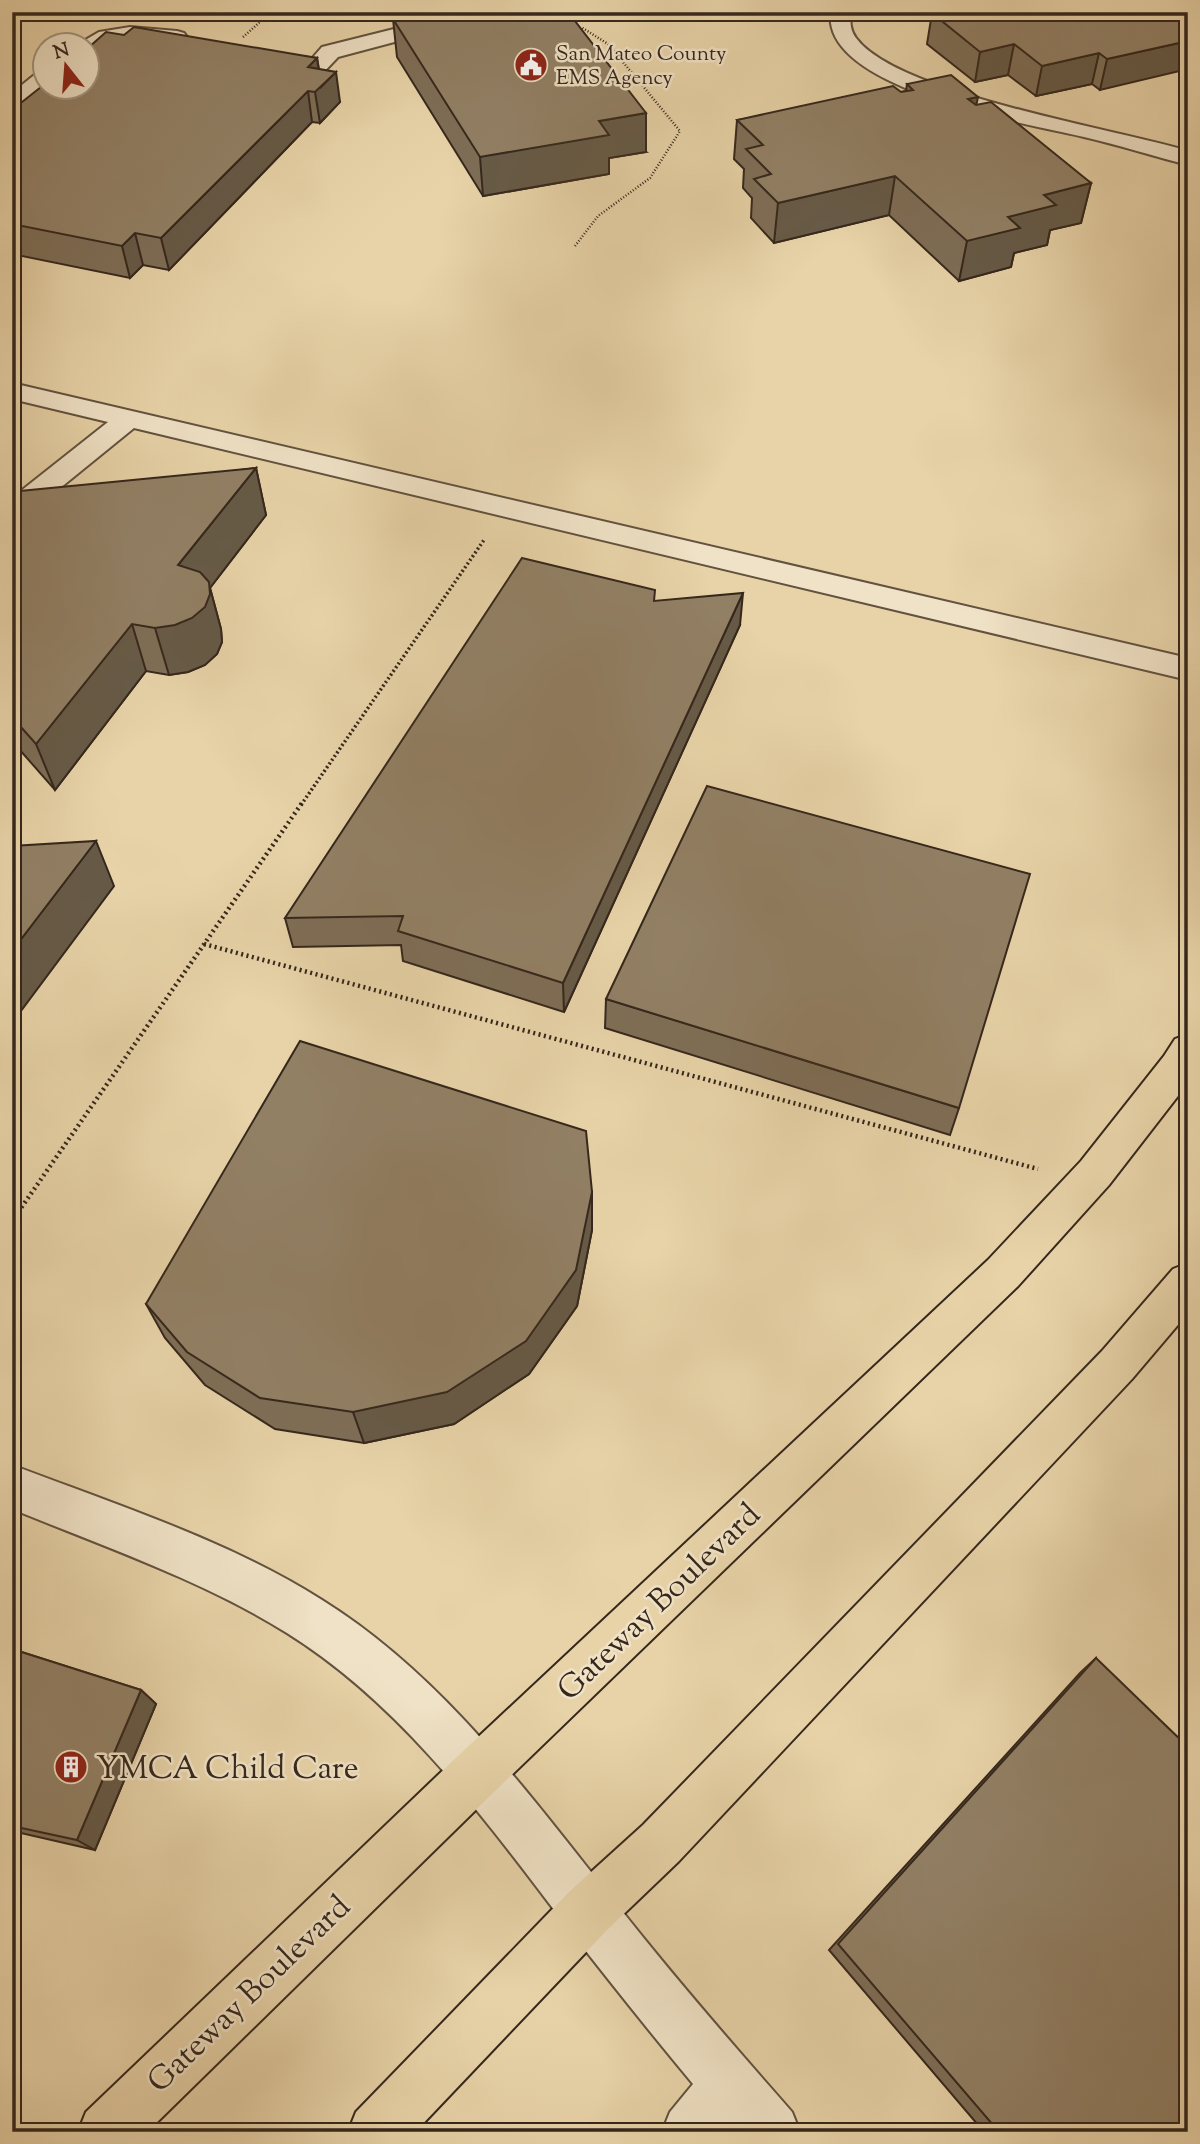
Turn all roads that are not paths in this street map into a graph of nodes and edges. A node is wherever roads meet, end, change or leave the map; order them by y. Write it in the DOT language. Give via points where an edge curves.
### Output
graph roads {
  1 [pos="551,12"];
  2 [pos="841,12"];
  3 [pos="177,37"];
  4 [pos="102,39"];
  5 [pos="308,48"];
  6 [pos="330,52"];
  7 [pos="312,71"];
  8 [pos="32,88"];
  9 [pos="12,104"];
  10 [pos="1185,151"];
  11 [pos="12,391"];
  12 [pos="130,418"];
  13 [pos="12,513"];
  14 [pos="1188,668"];
  15 [pos="1188,1050"];
  16 [pos="1186,1286"];
  17 [pos="12,1487"];
  18 [pos="477,1773"];
  19 [pos="588,1911"];
  20 [pos="730,2083"];
  21 [pos="106,2132"];
  22 [pos="376,2132"];
  23 [pos="690,2132"];
  24 [pos="772,2132"];
  1 -- 6 [label="street" via="446,22"];
  2 -- 10 [label="street" via="846,39 865,59 897,77 1010,113"];
  3 -- 4 [label="street" via="137,32"];
  5 -- 6 [label="street"];
  6 -- 7 [label="street"];
  8 -- 9 [label="street"];
  11 -- 12 [label="street"];
  12 -- 13 [label="street"];
  12 -- 14 [label="street"];
  15 -- 18 [label="main road, Gateway Boulevard" via="1087,1182 1003,1273"];
  16 -- 19 [label="main road" via="1117,1365 661,1843"];
  17 -- 18 [label="street" via="232,1575 308,1619 396,1685"];
  18 -- 19 [label="street"];
  18 -- 21 [label="main road, Gateway Boulevard"];
  19 -- 20 [label="street"];
  19 -- 22 [label="main road"];
  20 -- 23 [label="street"];
  20 -- 24 [label="street"];
}
